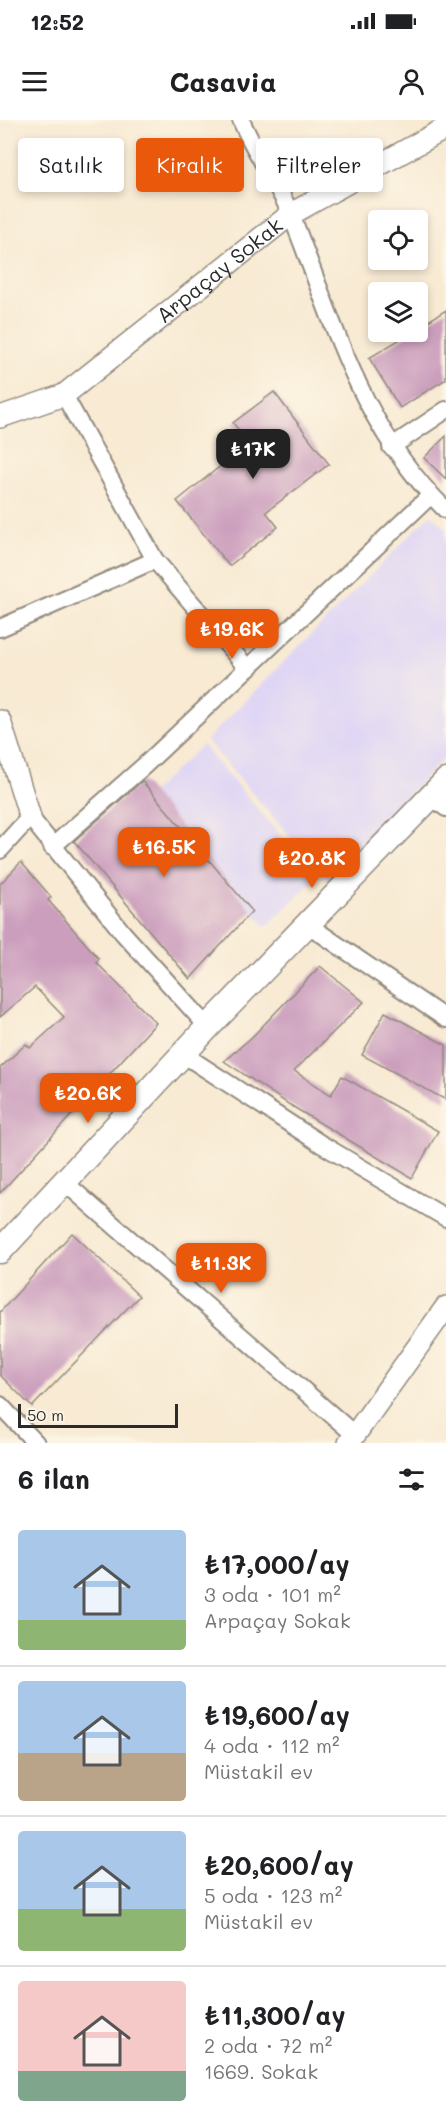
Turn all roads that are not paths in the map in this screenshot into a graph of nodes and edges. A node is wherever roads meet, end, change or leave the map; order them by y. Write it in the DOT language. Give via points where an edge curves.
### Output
graph roads {
  1 [pos="241,120"];
  2 [pos="446,128"];
  3 [pos="291,214"];
  4 [pos="64,395"];
  5 [pos="446,410"];
  6 [pos="0,417"];
  7 [pos="391,447"];
  8 [pos="431,495"];
  9 [pos="446,510"];
  10 [pos="155,560"];
  11 [pos="0,628"];
  12 [pos="248,669"];
  13 [pos="0,721"];
  14 [pos="441,795"];
  15 [pos="30,817"];
  16 [pos="52,847"];
  17 [pos="0,850"];
  18 [pos="307,924"];
  19 [pos="446,1019"];
  20 [pos="208,1027"];
  21 [pos="183,1054"];
  22 [pos="63,1181"];
  23 [pos="446,1218"];
  24 [pos="0,1251"];
  25 [pos="444,1314"];
  26 [pos="0,1405"];
  27 [pos="352,1439"];
  28 [pos="36,1443"];
  1 -- 3 [label="street"];
  2 -- 3 [label="street, Arpaçay Sokak"];
  3 -- 4 [label="street, Arpaçay Sokak"];
  3 -- 7 [label="street" via="353,376"];
  4 -- 6 [label="street, Arpaçay Sokak"];
  4 -- 10 [label="street"];
  5 -- 7 [label="street"];
  7 -- 8 [label="street"];
  8 -- 9 [label="street"];
  8 -- 12 [label="street"];
  10 -- 11 [label="street"];
  10 -- 12 [label="street"];
  12 -- 16 [label="street"];
  13 -- 15 [label="street"];
  14 -- 18 [label="main road"];
  15 -- 16 [label="street"];
  15 -- 17 [label="street"];
  16 -- 20 [label="street"];
  18 -- 19 [label="street"];
  18 -- 20 [label="main road"];
  20 -- 21 [label="main road"];
  21 -- 22 [label="main road"];
  21 -- 23 [label="street" via="321,1144"];
  22 -- 24 [label="main road"];
  22 -- 27 [label="street"];
  25 -- 27 [label="street"];
  26 -- 28 [label="street"];
}
